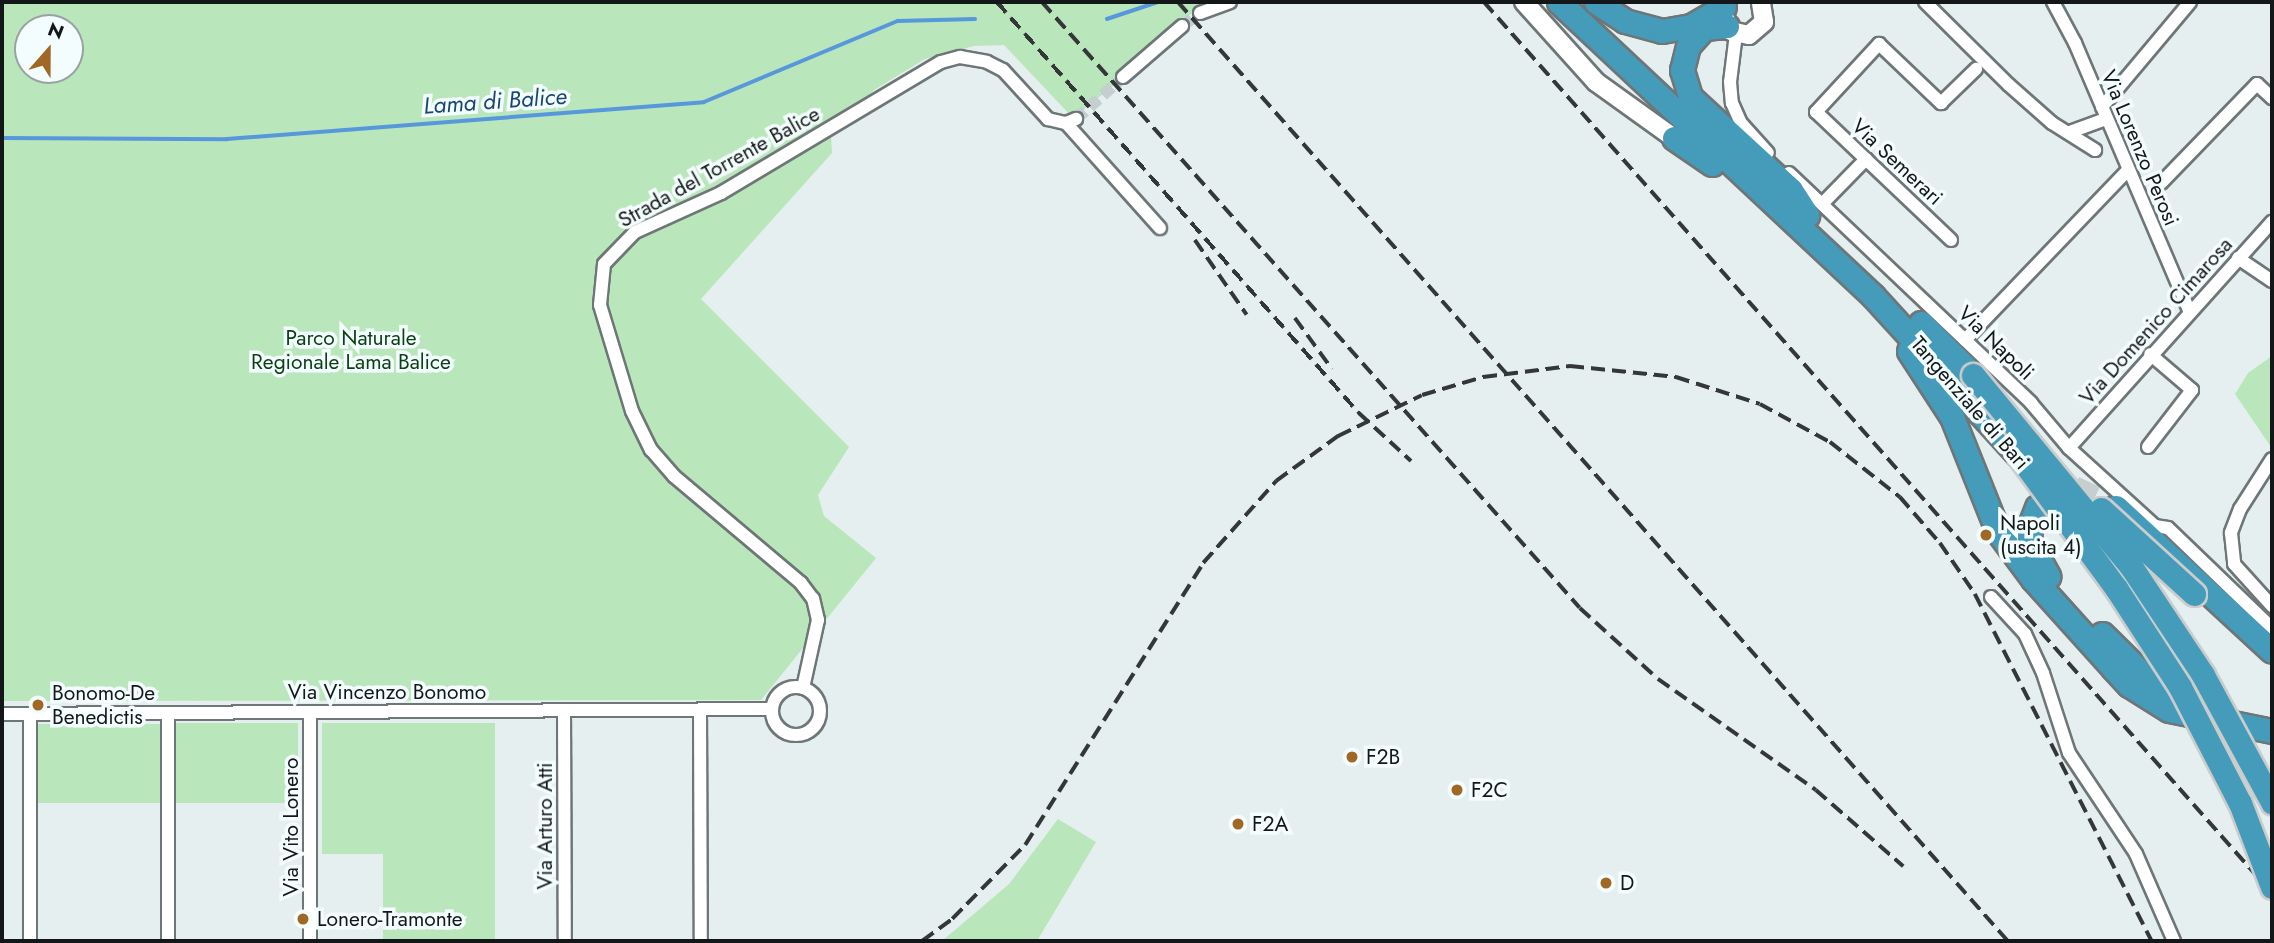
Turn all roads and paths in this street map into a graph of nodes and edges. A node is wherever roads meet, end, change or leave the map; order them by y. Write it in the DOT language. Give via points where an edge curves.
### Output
graph roads {
  1 [pos="1230,2"];
  2 [pos="1524,2"];
  3 [pos="1559,2"];
  4 [pos="1580,2"];
  5 [pos="1596,2"];
  6 [pos="1762,2"];
  7 [pos="1778,2"];
  8 [pos="1925,2"];
  9 [pos="2053,2"];
  10 [pos="2190,2"];
  11 [pos="1200,13"];
  12 [pos="1729,17"];
  13 [pos="1182,26"];
  14 [pos="1760,27"];
  15 [pos="1735,62"];
  16 [pos="1976,69"];
  17 [pos="1123,77"];
  18 [pos="2272,99"];
  19 [pos="2104,113"];
  20 [pos="2070,132"];
  21 [pos="1674,138"];
  22 [pos="2095,150"];
  23 [pos="1866,159"];
  24 [pos="2128,170"];
  25 [pos="2161,183"];
  26 [pos="1815,210"];
  27 [pos="2272,222"];
  28 [pos="1160,228"];
  29 [pos="1951,240"];
  30 [pos="1819,246"];
  31 [pos="2238,258"];
  32 [pos="2272,281"];
  33 [pos="1874,296"];
  34 [pos="2189,310"];
  35 [pos="1965,340"];
  36 [pos="2150,354"];
  37 [pos="1973,375"];
  38 [pos="2148,447"];
  39 [pos="2069,448"];
  40 [pos="2272,459"];
  41 [pos="2037,507"];
  42 [pos="2116,507"];
  43 [pos="1991,597"];
  44 [pos="2272,606"];
  45 [pos="2272,628"];
  46 [pos="2272,650"];
  47 [pos="2272,666"];
  48 [pos="803,688"];
  49 [pos="772,709"];
  50 [pos="700,710"];
  51 [pos="564,711"];
  52 [pos="310,712"];
  53 [pos="168,713"];
  54 [pos="2,714"];
  55 [pos="30,714"];
  56 [pos="2272,731"];
  57 [pos="2272,802"];
  58 [pos="2240,803"];
  59 [pos="2272,887"];
  60 [pos="30,941"];
  61 [pos="168,941"];
  62 [pos="310,941"];
  63 [pos="565,941"];
  64 [pos="701,941"];
  65 [pos="2174,941"];
  1 -- 11 [label="street"];
  2 -- 21 [label="street" via="1596,82"];
  3 -- 30 [label="highway, Tangenziale di Bari"];
  4 -- 26 [label="highway, Tangenziale di Bari"];
  5 -- 12 [label="highway" via="1625,21 1662,31"];
  6 -- 14 [label="street"];
  7 -- 14 [label="street"];
  8 -- 20 [label="street" via="2009,85 2052,123"];
  9 -- 19 [label="street, Via Lorenzo Perosi"];
  10 -- 19 [label="street"];
  12 -- 14 [label="street"];
  12 -- 15 [label="street, Via Napoli"];
  12 -- 26 [label="highway" via="1704,28 1688,46 1682,70 1687,89"];
  13 -- 17 [label="street"];
  14 -- 15 [label="street"];
  15 -- 26 [label="street, Via Napoli" via="1730,82 1741,123"];
  16 -- 23 [label="street, Via Semerari" via="1941,103 1879,44 1816,112"];
  18 -- 25 [label="street" via="2257,84"];
  19 -- 20 [label="street"];
  19 -- 24 [label="street, Via Lorenzo Perosi"];
  20 -- 22 [label="street"];
  21 -- 30 [label="highway"];
  23 -- 26 [label="street"];
  23 -- 29 [label="street, Via Semerari"];
  24 -- 34 [label="street, Via Lorenzo Perosi"];
  24 -- 35 [label="street"];
  26 -- 35 [label="street, Via Napoli"];
  26 -- 37 [label="highway, Tangenziale di Bari"];
  27 -- 31 [label="street, Via Domenico Cimarosa"];
  28 -- 48 [label="street, Strada del Torrente Balice" via="1071,121 1048,119 1003,70 960,57 941,62 732,186 635,232 604,264 600,305 632,411 651,450 674,476 801,583 813,599 818,620"];
  30 -- 33 [label="highway, Tangenziale di Bari"];
  31 -- 32 [label="street"];
  31 -- 34 [label="street, Via Domenico Cimarosa"];
  33 -- 56 [label="highway" via="1883,319 1941,396 1998,532 2033,579 2113,668 2129,685 2169,710"];
  33 -- 58 [label="highway, Tangenziale di Bari, bridge" via="2019,456 2147,634"];
  34 -- 36 [label="street, Via Domenico Cimarosa"];
  35 -- 39 [label="street, Via Napoli" via="2031,403"];
  36 -- 38 [label="street" via="2192,390"];
  36 -- 39 [label="street, Via Domenico Cimarosa"];
  37 -- 47 [label="highway, bridge" via="2111,520"];
  37 -- 57 [label="highway, Tangenziale di Bari, bridge" via="2132,568 2203,676"];
  39 -- 45 [label="street, Via Napoli" via="2155,526 2168,528"];
  40 -- 44 [label="street" via="2240,509 2231,533 2234,564"];
  41 -- 58 [label="highway, bridge" via="2029,528 2036,562 2172,704"];
  42 -- 46 [label="highway"];
  43 -- 65 [label="street" via="2025,634 2069,753 2136,854"];
  48 -- 49 [label="street" via="782,691"];
  48 -- 49 [label="street" via="819,705 813,728 798,734 783,730"];
  49 -- 50 [label="street, Via Vincenzo Bonomo"];
  50 -- 51 [label="street, Via Vincenzo Bonomo"];
  50 -- 64 [label="street"];
  51 -- 52 [label="street, Via Vincenzo Bonomo"];
  51 -- 63 [label="street, Via Arturo Atti"];
  52 -- 53 [label="street, Via Vincenzo Bonomo"];
  52 -- 62 [label="street, Via Vito Lonero"];
  53 -- 55 [label="street, Via Vincenzo Bonomo"];
  53 -- 61 [label="street"];
  54 -- 55 [label="street, Via Vincenzo Bonomo"];
  55 -- 60 [label="street"];
  58 -- 59 [label="highway, Tangenziale di Bari, bridge"];
}
